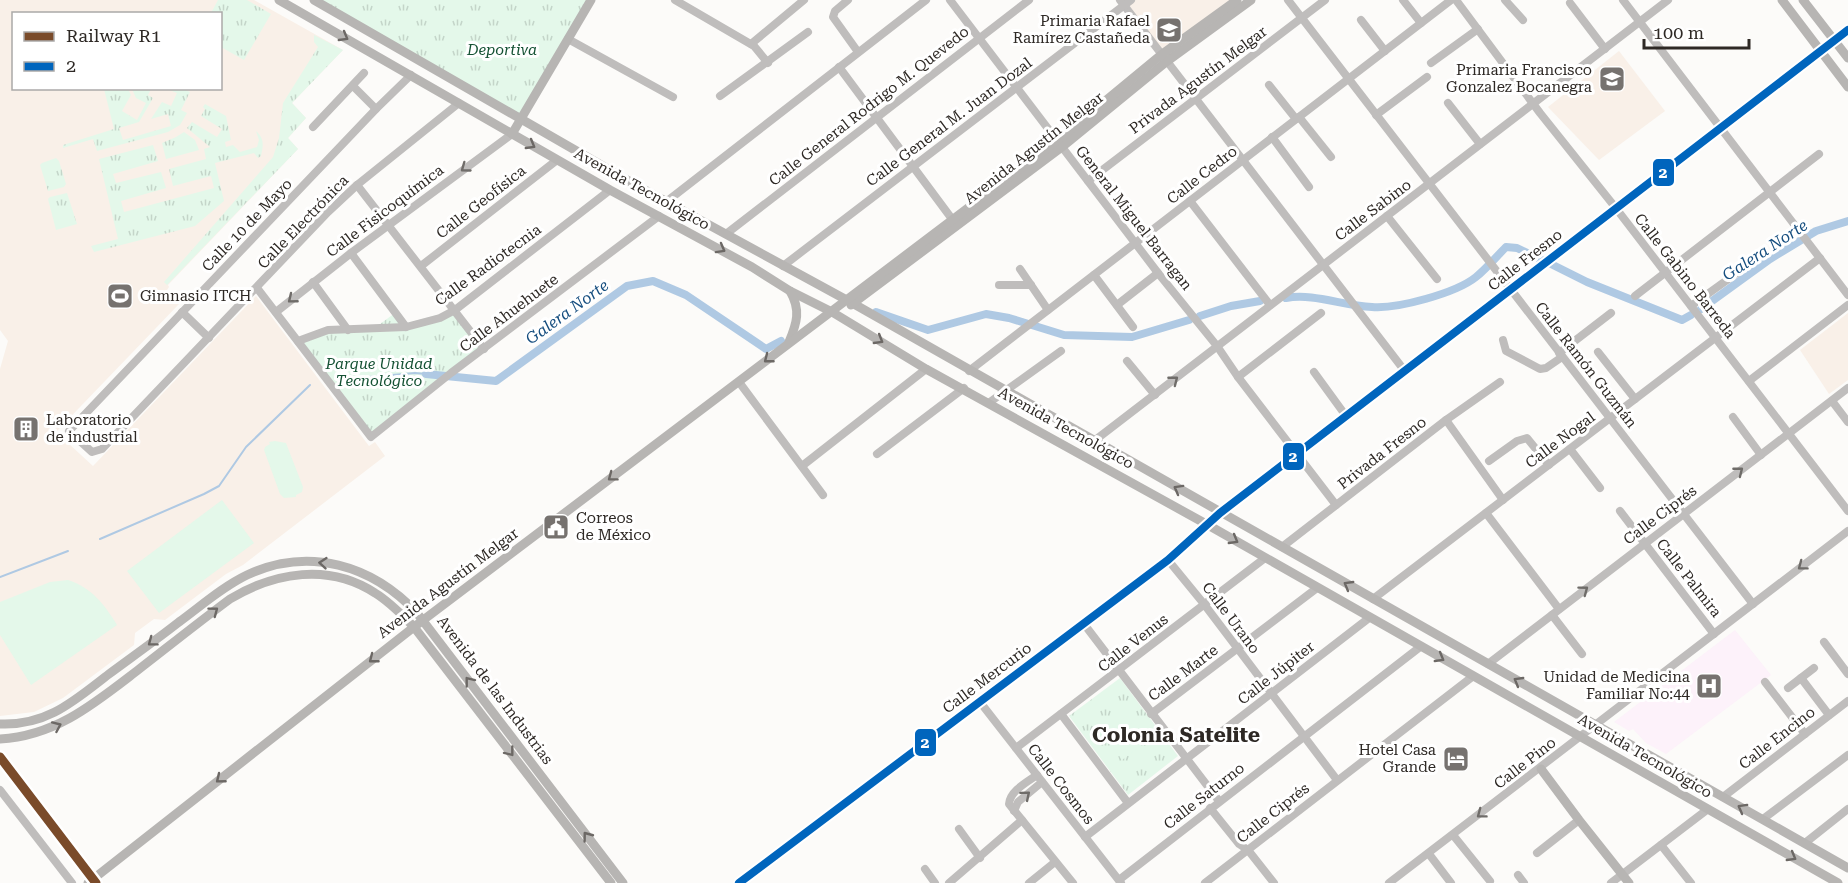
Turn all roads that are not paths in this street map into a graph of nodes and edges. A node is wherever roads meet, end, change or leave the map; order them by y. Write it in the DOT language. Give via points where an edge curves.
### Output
graph roads {
  1 [pos="279,0"];
  2 [pos="314,0"];
  3 [pos="591,0"];
  4 [pos="675,0"];
  5 [pos="804,0"];
  6 [pos="848,0"];
  7 [pos="926,0"];
  8 [pos="950,0"];
  9 [pos="1029,0"];
  10 [pos="1237,0"];
  11 [pos="1251,0"];
  12 [pos="1288,0"];
  13 [pos="1325,0"];
  14 [pos="1403,0"];
  15 [pos="1451,0"];
  16 [pos="1456,0"];
  17 [pos="1505,0"];
  18 [pos="1623,0"];
  19 [pos="1668,0"];
  20 [pos="1782,0"];
  21 [pos="1803,0"];
  22 [pos="1125,2"];
  23 [pos="1570,3"];
  24 [pos="1301,18"];
  25 [pos="1361,20"];
  26 [pos="1523,20"];
  27 [pos="1640,22"];
  28 [pos="1421,23"];
  29 [pos="1478,29"];
  30 [pos="1848,30"];
  31 [pos="808,32"];
  32 [pos="979,38"];
  33 [pos="568,39"];
  34 [pos="1834,40"];
  35 [pos="751,44"];
  36 [pos="1605,49"];
  37 [pos="1385,51"];
  38 [pos="1821,51"];
  39 [pos="858,52"];
  40 [pos="1164,58"];
  41 [pos="1848,58"];
  42 [pos="768,63"];
  43 [pos="1431,63"];
  44 [pos="839,67"];
  45 [pos="364,73"];
  46 [pos="411,75"];
  47 [pos="1427,77"];
  48 [pos="1348,79"];
  49 [pos="1269,85"];
  50 [pos="352,86"];
  51 [pos="1016,87"];
  52 [pos="1848,87"];
  53 [pos="720,96"];
  54 [pos="674,97"];
  55 [pos="1195,99"];
  56 [pos="459,103"];
  57 [pos="1448,103"];
  58 [pos="1534,104"];
  59 [pos="376,109"];
  60 [pos="1376,115"];
  61 [pos="521,118"];
  62 [pos="876,118"];
  63 [pos="1298,118"];
  64 [pos="1720,126"];
  65 [pos="313,127"];
  66 [pos="512,134"];
  67 [pos="1272,137"];
  68 [pos="1060,144"];
  69 [pos="1480,144"];
  70 [pos="1819,154"];
  71 [pos="1330,157"];
  72 [pos="557,160"];
  73 [pos="1242,160"];
  74 [pos="912,167"];
  75 [pos="1088,182"];
  76 [pos="1429,184"];
  77 [pos="357,185"];
  78 [pos="1309,186"];
  79 [pos="610,190"];
  80 [pos="1770,191"];
  81 [pos="1190,201"];
  82 [pos="666,202"];
  83 [pos="1615,207"];
  84 [pos="659,216"];
  85 [pos="1387,216"];
  86 [pos="952,219"];
  87 [pos="389,224"];
  88 [pos="726,234"];
  89 [pos="1135,243"];
  90 [pos="351,253"];
  91 [pos="1818,254"];
  92 [pos="1752,262"];
  93 [pos="1323,265"];
  94 [pos="421,266"];
  95 [pos="783,266"];
  96 [pos="1020,269"];
  97 [pos="1158,273"];
  98 [pos="1665,273"];
  99 [pos="1094,275"];
  100 [pos="1437,279"];
  101 [pos="313,282"];
  102 [pos="999,285"];
  103 [pos="1031,285"];
  104 [pos="257,288"];
  105 [pos="1510,289"];
  106 [pos="790,291"];
  107 [pos="868,294"];
  108 [pos="1848,295"];
  109 [pos="1635,296"];
  110 [pos="850,302"];
  111 [pos="1117,305"];
  112 [pos="1270,305"];
  113 [pos="1848,305"];
  114 [pos="1692,306"];
  115 [pos="455,310"];
  116 [pos="1048,310"];
  117 [pos="182,312"];
  118 [pos="276,312"];
  119 [pos="832,312"];
  120 [pos="1611,313"];
  121 [pos="870,314"];
  122 [pos="1320,314"];
  123 [pos="406,327"];
  124 [pos="1133,327"];
  125 [pos="348,330"];
  126 [pos="209,338"];
  127 [pos="1716,338"];
  128 [pos="298,340"];
  129 [pos="1503,340"];
  130 [pos="788,343"];
  131 [pos="1218,346"];
  132 [pos="484,349"];
  133 [pos="1061,351"];
  134 [pos="1598,352"];
  135 [pos="1560,355"];
  136 [pos="1127,361"];
  137 [pos="926,369"];
  138 [pos="1404,370"];
  139 [pos="969,371"];
  140 [pos="1314,372"];
  141 [pos="1238,377"];
  142 [pos="1749,381"];
  143 [pos="739,382"];
  144 [pos="1500,382"];
  145 [pos="963,388"];
  146 [pos="1848,388"];
  147 [pos="1005,391"];
  148 [pos="1155,395"];
  149 [pos="1635,399"];
  150 [pos="1832,400"];
  151 [pos="990,402"];
  152 [pos="1346,416"];
  153 [pos="1733,417"];
  154 [pos="1610,419"];
  155 [pos="1446,420"];
  156 [pos="1848,422"];
  157 [pos="1789,433"];
  158 [pos="1094,441"];
  159 [pos="1570,448"];
  160 [pos="102,449"];
  161 [pos="1296,453"];
  162 [pos="878,454"];
  163 [pos="1761,455"];
  164 [pos="1489,461"];
  165 [pos="1550,465"];
  166 [pos="802,466"];
  167 [pos="1600,488"];
  168 [pos="823,495"];
  169 [pos="1503,500"];
  170 [pos="1336,505"];
  171 [pos="1620,511"];
  172 [pos="1848,511"];
  173 [pos="1220,513"];
  174 [pos="1486,513"];
  175 [pos="1683,514"];
  176 [pos="1208,525"];
  177 [pos="1848,531"];
  178 [pos="1645,544"];
  179 [pos="1282,547"];
  180 [pos="1265,558"];
  181 [pos="1168,560"];
  182 [pos="1317,588"];
  183 [pos="1373,599"];
  184 [pos="1204,604"];
  185 [pos="1752,604"];
  186 [pos="1559,609"];
  187 [pos="1552,615"];
  188 [pos="1369,618"];
  189 [pos="423,620"];
  190 [pos="1084,624"];
  191 [pos="414,627"];
  192 [pos="1714,634"];
  193 [pos="1824,642"];
  194 [pos="1420,647"];
  195 [pos="1238,649"];
  196 [pos="1582,654"];
  197 [pos="1488,664"];
  198 [pos="1814,668"];
  199 [pos="1119,671"];
  200 [pos="1848,674"];
  201 [pos="1472,677"];
  202 [pos="1801,678"];
  203 [pos="1765,682"];
  204 [pos="1788,688"];
  205 [pos="1271,694"];
  206 [pos="1848,701"];
  207 [pos="980,702"];
  208 [pos="1060,714"];
  209 [pos="1151,714"];
  210 [pos="1829,715"];
  211 [pos="0,724"];
  212 [pos="1595,725"];
  213 [pos="1805,734"];
  214 [pos="1304,736"];
  215 [pos="1580,736"];
  216 [pos="0,739"];
  217 [pos="1016,748"];
  218 [pos="1848,755"];
  219 [pos="1187,758"];
  220 [pos="532,764"];
  221 [pos="1541,769"];
  222 [pos="524,770"];
  223 [pos="1037,775"];
  224 [pos="1337,780"];
  225 [pos="1042,782"];
  226 [pos="0,790"];
  227 [pos="1723,797"];
  228 [pos="1219,801"];
  229 [pos="1128,803"];
  230 [pos="1210,808"];
  231 [pos="1708,809"];
  232 [pos="1848,809"];
  233 [pos="1014,811"];
  234 [pos="1763,819"];
  235 [pos="1022,820"];
  236 [pos="1579,820"];
  237 [pos="959,829"];
  238 [pos="1453,835"];
  239 [pos="1085,837"];
  240 [pos="1805,843"];
  241 [pos="1661,845"];
  242 [pos="1248,850"];
  243 [pos="1537,853"];
  244 [pos="1429,854"];
  245 [pos="980,858"];
  246 [pos="1055,862"];
  247 [pos="1848,867"];
  248 [pos="925,869"];
  249 [pos="1622,874"];
  250 [pos="1518,875"];
  251 [pos="1120,881"];
  252 [pos="1490,881"];
  253 [pos="1830,881"];
  254 [pos="72,883"];
  255 [pos="88,883"];
  256 [pos="611,883"];
  257 [pos="622,883"];
  258 [pos="740,883"];
  259 [pos="935,883"];
  260 [pos="949,883"];
  261 [pos="1029,883"];
  262 [pos="1073,883"];
  263 [pos="1205,883"];
  264 [pos="1274,883"];
  265 [pos="1389,883"];
  266 [pos="1451,883"];
  267 [pos="1524,883"];
  268 [pos="1611,883"];
  269 [pos="1629,883"];
  270 [pos="1690,883"];
  1 -- 46 [label="main road, Avenida Tecnológico, one-way"];
  2 -- 61 [label="main road, Avenida Tecnológico"];
  3 -- 33 [label="main road"];
  4 -- 35 [label="street"];
  5 -- 35 [label="street"];
  6 -- 39 [label="street" via="833,17"];
  7 -- 39 [label="street"];
  8 -- 32 [label="street, General Miguel Barragan"];
  9 -- 32 [label="street, Calle General Rodrigo M. Quevedo"];
  10 -- 40 [label="main road, Avenida Agustín Melgar"];
  11 -- 40 [label="main road, Avenida Agustín Melgar"];
  12 -- 24 [label="street, Calle Ramón Guzmán"];
  13 -- 24 [label="street, Privada Agustín Melgar"];
  14 -- 28 [label="street"];
  15 -- 28 [label="street, Calle Cedro"];
  16 -- 29 [label="street, Calle Gabino Barreda"];
  17 -- 26 [label="street"];
  18 -- 27 [label="street"];
  19 -- 27 [label="street, Calle Sabino"];
  20 -- 38 [label="main road"];
  21 -- 34 [label="main road"];
  22 -- 40 [label="street"];
  22 -- 51 [label="street, Calle General M. Juan Dozal"];
  23 -- 36 [label="street"];
  24 -- 48 [label="street, Calle Ramón Guzmán"];
  24 -- 55 [label="street, Privada Agustín Melgar"];
  25 -- 37 [label="street"];
  27 -- 36 [label="street, Calle Sabino"];
  27 -- 64 [label="street"];
  28 -- 37 [label="street, Calle Cedro"];
  29 -- 43 [label="street"];
  29 -- 58 [label="street, Calle Gabino Barreda"];
  30 -- 34 [label="street, Calle Fresno"];
  31 -- 42 [label="street"];
  32 -- 51 [label="street, General Miguel Barragan"];
  32 -- 62 [label="street, Calle General Rodrigo M. Quevedo"];
  33 -- 54 [label="street"];
  33 -- 61 [label="main road"];
  34 -- 38 [label="street, Calle Fresno"];
  34 -- 41 [label="main road"];
  35 -- 42 [label="street"];
  36 -- 58 [label="street, Calle Sabino"];
  37 -- 48 [label="street, Calle Cedro"];
  38 -- 52 [label="main road"];
  38 -- 64 [label="street, Calle Fresno"];
  39 -- 44 [label="street"];
  40 -- 55 [label="street"];
  40 -- 68 [label="main road, Avenida Agustín Melgar"];
  42 -- 53 [label="street"];
  44 -- 62 [label="street"];
  44 -- 82 [label="street"];
  45 -- 50 [label="street"];
  46 -- 56 [label="main road, Avenida Tecnológico"];
  46 -- 59 [label="street, Calle 10 de Mayo"];
  47 -- 60 [label="street"];
  48 -- 60 [label="street, Calle Ramón Guzmán"];
  48 -- 63 [label="street, Calle Cedro"];
  49 -- 63 [label="street"];
  50 -- 59 [label="street"];
  50 -- 65 [label="street"];
  51 -- 68 [label="street, General Miguel Barragan"];
  51 -- 74 [label="street, Calle General M. Juan Dozal"];
  55 -- 73 [label="street"];
  55 -- 75 [label="street, Privada Agustín Melgar"];
  56 -- 66 [label="main road, Avenida Tecnológico"];
  56 -- 77 [label="street, Calle Electrónica"];
  57 -- 69 [label="street"];
  58 -- 69 [label="street, Calle Sabino"];
  58 -- 83 [label="street, Calle Gabino Barreda"];
  59 -- 117 [label="street, Calle 10 de Mayo"];
  60 -- 76 [label="street, Calle Ramón Guzmán"];
  61 -- 66 [label="main road"];
  61 -- 82 [label="main road, Avenida Tecnológico"];
  62 -- 74 [label="street"];
  62 -- 88 [label="street, Calle General Rodrigo M. Quevedo"];
  63 -- 67 [label="street, Calle Cedro"];
  63 -- 71 [label="street"];
  64 -- 80 [label="street"];
  64 -- 83 [label="street, Calle Fresno"];
  66 -- 72 [label="main road, Avenida Tecnológico, one-way"];
  66 -- 87 [label="street, Calle Fisicoquímica, one-way"];
  67 -- 73 [label="street, Calle Cedro"];
  67 -- 78 [label="street"];
  68 -- 75 [label="street, General Miguel Barragan"];
  68 -- 86 [label="main road, Avenida Agustín Melgar"];
  68 -- 107 [label="main road, Avenida Agustín Melgar"];
  69 -- 76 [label="street, Calle Sabino"];
  70 -- 80 [label="street"];
  72 -- 79 [label="main road, Avenida Tecnológico"];
  72 -- 94 [label="street, Calle Geofísica"];
  73 -- 81 [label="street, Calle Cedro"];
  73 -- 93 [label="street"];
  74 -- 86 [label="street"];
  74 -- 95 [label="street, Calle General M. Juan Dozal"];
  75 -- 89 [label="street, General Miguel Barragan"];
  76 -- 85 [label="street, Calle Sabino"];
  76 -- 105 [label="street, Calle Ramón Guzmán"];
  77 -- 87 [label="street"];
  77 -- 104 [label="street, Calle Electrónica"];
  79 -- 84 [label="main road, Avenida Tecnológico"];
  79 -- 115 [label="street, Calle Radiotecnia"];
  80 -- 91 [label="street"];
  80 -- 98 [label="street"];
  81 -- 89 [label="street, Calle Cedro"];
  81 -- 112 [label="street"];
  82 -- 88 [label="main road, Avenida Tecnológico"];
  83 -- 98 [label="street, Calle Gabino Barreda"];
  83 -- 105 [label="street, Calle Fresno"];
  84 -- 106 [label="main road, Avenida Tecnológico, one-way"];
  84 -- 132 [label="street, Calle Ahuehuete"];
  85 -- 93 [label="street, Calle Sabino"];
  85 -- 100 [label="street"];
  86 -- 110 [label="main road, Avenida Agustín Melgar"];
  87 -- 90 [label="street, Calle Fisicoquímica"];
  87 -- 94 [label="street"];
  88 -- 95 [label="main road, Avenida Tecnológico"];
  89 -- 97 [label="street, General Miguel Barragan"];
  89 -- 99 [label="street, Calle Cedro"];
  90 -- 101 [label="street, Calle Fisicoquímica"];
  90 -- 123 [label="street"];
  91 -- 108 [label="street"];
  91 -- 127 [label="street, Calle Nogal"];
  92 -- 114 [label="street"];
  93 -- 112 [label="street, Calle Sabino"];
  93 -- 138 [label="street"];
  94 -- 115 [label="street"];
  95 -- 110 [label="main road, Avenida Tecnológico"];
  96 -- 103 [label="street"];
  97 -- 111 [label="street"];
  97 -- 131 [label="street, General Miguel Barragan"];
  98 -- 109 [label="street"];
  98 -- 114 [label="street, Calle Gabino Barreda"];
  99 -- 111 [label="street"];
  99 -- 116 [label="street, Calle Cedro"];
  101 -- 118 [label="street, Calle Fisicoquímica, one-way"];
  101 -- 125 [label="street"];
  102 -- 103 [label="street"];
  103 -- 116 [label="street"];
  104 -- 118 [label="street"];
  104 -- 126 [label="street, Calle Electrónica"];
  105 -- 135 [label="street, Calle Ramón Guzmán"];
  105 -- 138 [label="street, Calle Fresno"];
  106 -- 119 [label="main road, Avenida Tecnológico"];
  106 -- 130 [label="main road" via="798,317"];
  107 -- 110 [label="main road, Avenida Agustín Melgar"];
  107 -- 121 [label="main road"];
  110 -- 119 [label="main road, Avenida Agustín Melgar"];
  110 -- 121 [label="main road, Avenida Tecnológico"];
  111 -- 124 [label="street"];
  112 -- 131 [label="street, Calle Sabino"];
  113 -- 142 [label="street"];
  114 -- 127 [label="street, Calle Gabino Barreda"];
  115 -- 123 [label="street, Calle Radiotecnia"];
  115 -- 132 [label="street"];
  116 -- 139 [label="street, Calle Cedro"];
  117 -- 126 [label="street"];
  117 -- 160 [label="street, Calle 10 de Mayo" via="69,430 92,452"];
  118 -- 128 [label="street"];
  119 -- 130 [label="main road, Avenida Agustín Melgar"];
  119 -- 137 [label="main road, Avenida Tecnológico, one-way"];
  120 -- 135 [label="street"];
  121 -- 139 [label="main road, Avenida Tecnológico"];
  122 -- 141 [label="street"];
  123 -- 125 [label="street, Calle Radiotecnia"];
  125 -- 128 [label="street, Calle Radiotecnia" via="323,331"];
  126 -- 160 [label="street, Calle Electrónica"];
  127 -- 142 [label="street, Calle Gabino Barreda"];
  127 -- 149 [label="street, Calle Nogal"];
  128 -- 132 [label="street, Calle Ahuehuete" via="369,437"];
  129 -- 135 [label="street" via="1506,351 1540,369"];
  130 -- 143 [label="main road, Avenida Agustín Melgar, one-way"];
  131 -- 141 [label="street, General Miguel Barragan"];
  148 -- 131 [label="street, Calle Sabino, one-way"];
  133 -- 147 [label="street"];
  134 -- 149 [label="street"];
  135 -- 154 [label="street, Calle Ramón Guzmán"];
  136 -- 148 [label="street"];
  137 -- 145 [label="main road, Avenida Tecnológico"];
  137 -- 166 [label="street"];
  138 -- 152 [label="street, Calle Fresno"];
  139 -- 147 [label="main road, Avenida Tecnológico"];
  140 -- 152 [label="street"];
  141 -- 161 [label="street, General Miguel Barragan"];
  142 -- 157 [label="street, Calle Gabino Barreda"];
  143 -- 166 [label="street"];
  143 -- 189 [label="main road, Avenida Agustín Melgar, one-way"];
  144 -- 155 [label="street, Privada Fresno"];
  145 -- 151 [label="main road, Avenida Tecnológico"];
  145 -- 162 [label="street"];
  146 -- 150 [label="street, Calle Ciprés"];
  147 -- 151 [label="street"];
  147 -- 158 [label="main road, Avenida Tecnológico"];
  148 -- 158 [label="street, Calle Sabino"];
  149 -- 154 [label="street, Calle Nogal"];
  150 -- 156 [label="street"];
  150 -- 157 [label="street, Calle Ciprés"];
  151 -- 176 [label="main road, Avenida Tecnológico"];
  152 -- 161 [label="street, Calle Fresno"];
  153 -- 163 [label="street"];
  154 -- 159 [label="street, Calle Nogal"];
  154 -- 175 [label="street, Calle Ramón Guzmán"];
  155 -- 169 [label="street"];
  155 -- 170 [label="street, Privada Fresno"];
  157 -- 163 [label="street, Calle Ciprés"];
  157 -- 172 [label="street, Calle Gabino Barreda"];
  173 -- 158 [label="main road, Avenida Tecnológico, one-way"];
  159 -- 165 [label="street, Calle Nogal"];
  159 -- 167 [label="street"];
  161 -- 170 [label="street, General Miguel Barragan"];
  161 -- 173 [label="street, Calle Fresno"];
  175 -- 163 [label="street, Calle Ciprés, one-way"];
  164 -- 165 [label="street" via="1527,438"];
  165 -- 169 [label="street, Calle Nogal"];
  166 -- 168 [label="street"];
  169 -- 174 [label="street, Calle Nogal"];
  170 -- 179 [label="street, Privada Fresno"];
  171 -- 178 [label="street, Calle Palmira"];
  173 -- 176 [label="main road, Calle Mercurio"];
  173 -- 179 [label="main road, Avenida Tecnológico"];
  174 -- 183 [label="street, Calle Nogal"];
  174 -- 186 [label="street"];
  175 -- 178 [label="street, Calle Ciprés"];
  175 -- 185 [label="street, Calle Ramón Guzmán"];
  176 -- 180 [label="main road, Avenida Tecnológico, one-way"];
  176 -- 181 [label="main road, Calle Mercurio"];
  177 -- 185 [label="street, Calle Pino, one-way"];
  186 -- 178 [label="street, Calle Ciprés, one-way"];
  178 -- 192 [label="street, Calle Palmira"];
  183 -- 179 [label="main road, Avenida Tecnológico, one-way"];
  180 -- 182 [label="main road, Avenida Tecnológico"];
  180 -- 184 [label="street, Calle Venus"];
  181 -- 184 [label="street, Calle Urano"];
  181 -- 190 [label="main road, Calle Mercurio"];
  182 -- 188 [label="main road, Avenida Tecnológico"];
  182 -- 195 [label="street, Calle Marte"];
  183 -- 197 [label="main road, Avenida Tecnológico"];
  184 -- 195 [label="street, Calle Urano"];
  184 -- 199 [label="street, Calle Venus"];
  185 -- 192 [label="street, Calle Pino"];
  186 -- 187 [label="street, Calle Ciprés"];
  187 -- 196 [label="street"];
  187 -- 197 [label="street, Calle Ciprés"];
  188 -- 194 [label="main road, Avenida Tecnológico"];
  188 -- 205 [label="street, Calle Júpiter"];
  189 -- 191 [label="main road, Avenida Agustín Melgar"];
  189 -- 211 [label="main road, Avenida de las Industrias, one-way" via="389,588 349,567 310,562 278,565 230,585 70,704 35,721"];
  220 -- 189 [label="main road, Avenida de las Industrias, one-way"];
  190 -- 199 [label="street"];
  190 -- 207 [label="main road, Calle Mercurio"];
  216 -- 191 [label="main road, Avenida de las Industrias, one-way" via="46,731 78,715 230,599 280,577 324,575 359,585 388,602"];
  191 -- 222 [label="main road, Avenida de las Industrias, one-way"];
  191 -- 255 [label="main road, Avenida Agustín Melgar, one-way"];
  192 -- 212 [label="street, Calle Pino"];
  193 -- 200 [label="street"];
  194 -- 201 [label="main road, Avenida Tecnológico, one-way"];
  194 -- 214 [label="street, Calle Saturno"];
  195 -- 205 [label="street, Calle Urano"];
  195 -- 209 [label="street, Calle Marte"];
  212 -- 197 [label="main road, Avenida Tecnológico, one-way"];
  198 -- 202 [label="street"];
  199 -- 208 [label="street, Calle Venus"];
  199 -- 209 [label="street"];
  201 -- 215 [label="main road, Avenida Tecnológico"];
  201 -- 224 [label="street, Calle Ciprés"];
  202 -- 204 [label="street"];
  202 -- 210 [label="street"];
  203 -- 213 [label="street"];
  205 -- 214 [label="street, Calle Urano"];
  205 -- 219 [label="street, Calle Júpiter"];
  206 -- 210 [label="street, Calle Encino"];
  207 -- 217 [label="street, Calle Cosmos"];
  207 -- 258 [label="main road, Calle Mercurio"];
  208 -- 217 [label="street, Calle Venus"];
  208 -- 229 [label="street"];
  209 -- 219 [label="street"];
  210 -- 213 [label="street, Calle Encino"];
  212 -- 215 [label="street, Calle Pino"];
  212 -- 227 [label="main road, Avenida Tecnológico"];
  213 -- 227 [label="street, Calle Encino"];
  214 -- 224 [label="street, Calle Urano"];
  214 -- 228 [label="street, Calle Saturno"];
  215 -- 221 [label="street, Calle Pino"];
  215 -- 231 [label="main road, Avenida Tecnológico"];
  217 -- 223 [label="street, Calle Cosmos"];
  218 -- 234 [label="street"];
  219 -- 228 [label="street"];
  219 -- 229 [label="street, Calle Júpiter"];
  220 -- 222 [label="main road"];
  257 -- 220 [label="main road, Avenida de las Industrias, one-way"];
  221 -- 236 [label="main road"];
  221 -- 238 [label="street, Calle Pino, one-way"];
  222 -- 256 [label="main road, Avenida de las Industrias"];
  223 -- 225 [label="street, Calle Cosmos"];
  223 -- 233 [label="street" via="1009,799"];
  224 -- 242 [label="street, Calle Ciprés"];
  233 -- 225 [label="street, one-way" via="1018,802"];
  225 -- 239 [label="street, Calle Cosmos"];
  226 -- 254 [label="street"];
  234 -- 227 [label="main road, Avenida Tecnológico, one-way"];
  228 -- 230 [label="street, Calle Saturno"];
  229 -- 239 [label="street, Calle Júpiter"];
  230 -- 242 [label="street"];
  230 -- 251 [label="street, Calle Saturno"];
  231 -- 241 [label="street"];
  231 -- 253 [label="main road, Avenida Tecnológico, one-way"];
  232 -- 240 [label="street"];
  233 -- 235 [label="street"];
  234 -- 240 [label="main road, Avenida Tecnológico"];
  235 -- 245 [label="street"];
  235 -- 246 [label="street"];
  236 -- 243 [label="street"];
  236 -- 249 [label="main road"];
  237 -- 245 [label="street"];
  238 -- 244 [label="street, Calle Pino"];
  238 -- 252 [label="street"];
  239 -- 251 [label="street, Calle Cosmos"];
  240 -- 247 [label="main road, Avenida Tecnológico"];
  241 -- 249 [label="street"];
  241 -- 270 [label="street"];
  242 -- 263 [label="street, Calle Ciprés"];
  242 -- 264 [label="street"];
  244 -- 265 [label="street, Calle Pino"];
  244 -- 266 [label="street"];
  245 -- 260 [label="street"];
  246 -- 261 [label="street"];
  246 -- 262 [label="street"];
  248 -- 259 [label="street"];
  249 -- 268 [label="street"];
  249 -- 269 [label="main road"];
  250 -- 267 [label="street"];
}
